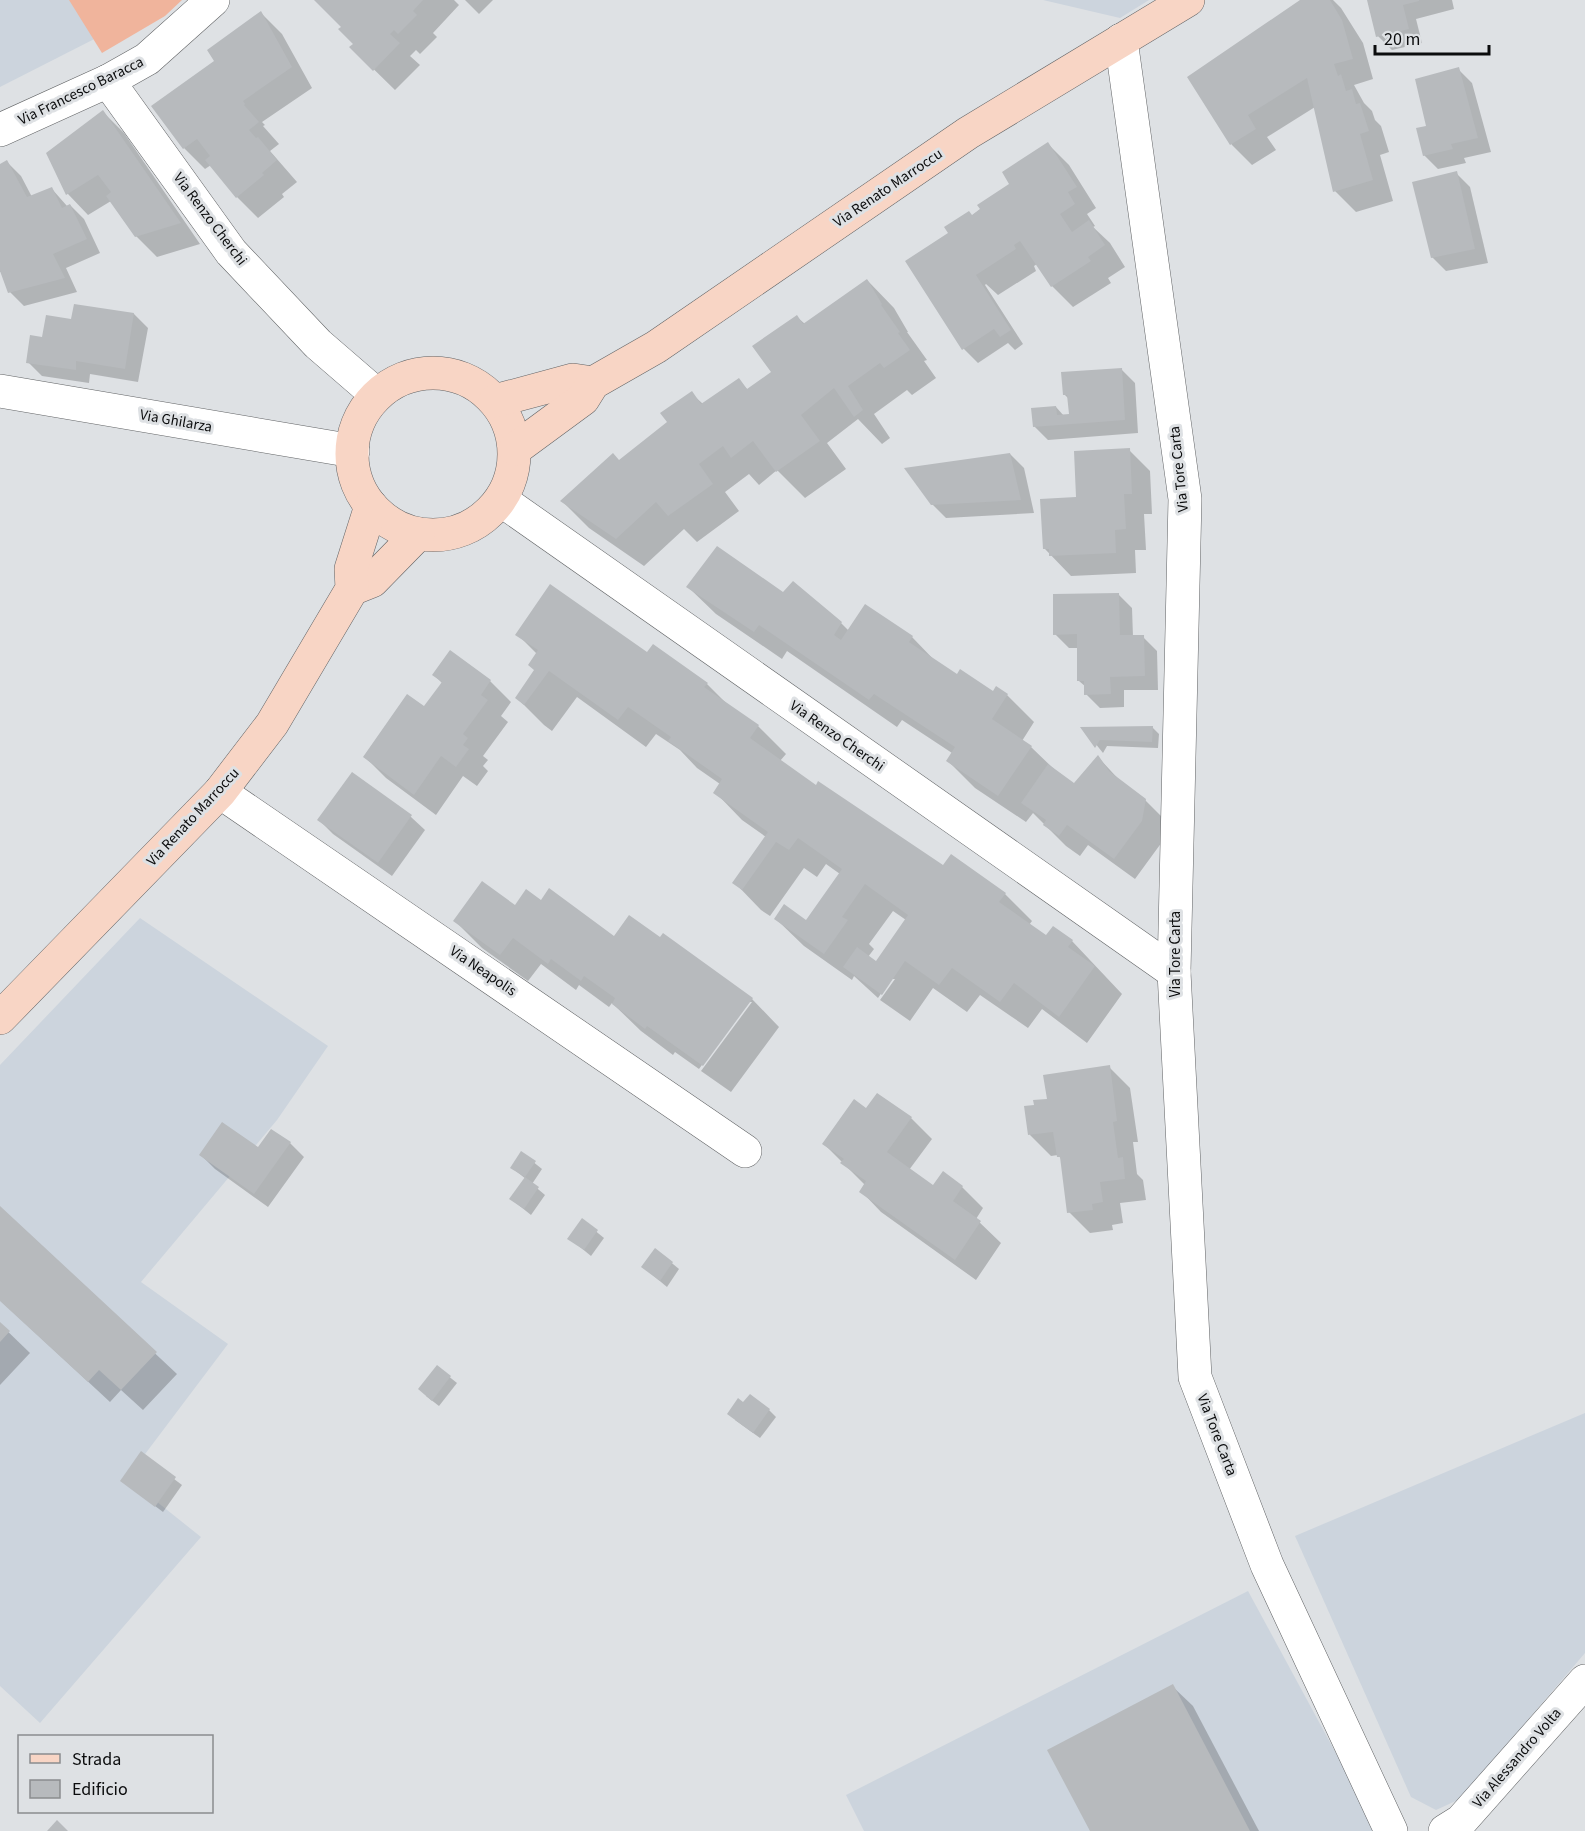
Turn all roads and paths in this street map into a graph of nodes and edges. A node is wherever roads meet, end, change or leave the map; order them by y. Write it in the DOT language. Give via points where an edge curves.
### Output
graph roads {
  1 [pos="213,0"];
  2 [pos="1188,0"];
  3 [pos="1121,40"];
  4 [pos="108,81"];
  5 [pos="0,130"];
  6 [pos="593,383"];
  7 [pos="0,391"];
  8 [pos="377,395"];
  9 [pos="495,400"];
  10 [pos="515,449"];
  11 [pos="353,451"];
  12 [pos="501,500"];
  13 [pos="371,506"];
  14 [pos="418,534"];
  15 [pos="352,589"];
  16 [pos="220,792"];
  17 [pos="1174,972"];
  18 [pos="0,1018"];
  19 [pos="746,1151"];
  20 [pos="1585,1680"];
  21 [pos="1391,1831"];
  22 [pos="1445,1831"];
  1 -- 4 [label="street, Via Francesco Baracca" via="147,59"];
  2 -- 3 [label="main road, Via Renato Marroccu"];
  3 -- 6 [label="main road, Via Renato Marroccu" via="968,133 656,347"];
  3 -- 17 [label="street, Via Tore Carta" via="1185,499"];
  4 -- 5 [label="street, Via Francesco Baracca"];
  4 -- 8 [label="street, Via Renzo Cherchi" via="231,252 318,344"];
  6 -- 9 [label="main road" via="573,380"];
  6 -- 10 [label="main road, Via Renato Marroccu" via="583,399"];
  7 -- 11 [label="street, Via Ghilarza"];
  8 -- 9 [label="main road" via="399,380 424,374 451,374 475,384"];
  8 -- 11 [label="main road" via="361,416"];
  9 -- 10 [label="main road" via="509,423"];
  10 -- 12 [label="main road" via="512,475"];
  11 -- 13 [label="main road" via="353,468 362,495"];
  12 -- 14 [label="main road" via="482,520 457,532"];
  12 -- 17 [label="street, Via Renzo Cherchi"];
  13 -- 14 [label="main road" via="403,530"];
  13 -- 15 [label="main road, Via Renato Marroccu" via="351,569"];
  14 -- 15 [label="main road" via="372,581"];
  15 -- 16 [label="main road, Via Renato Marroccu" via="272,724"];
  16 -- 18 [label="main road, Via Renato Marroccu"];
  16 -- 19 [label="street, Via Neapolis"];
  17 -- 21 [label="street, Via Tore Carta" via="1195,1377 1267,1565"];
  20 -- 22 [label="street, Via Alessandro Volta" via="1461,1821"];
}
